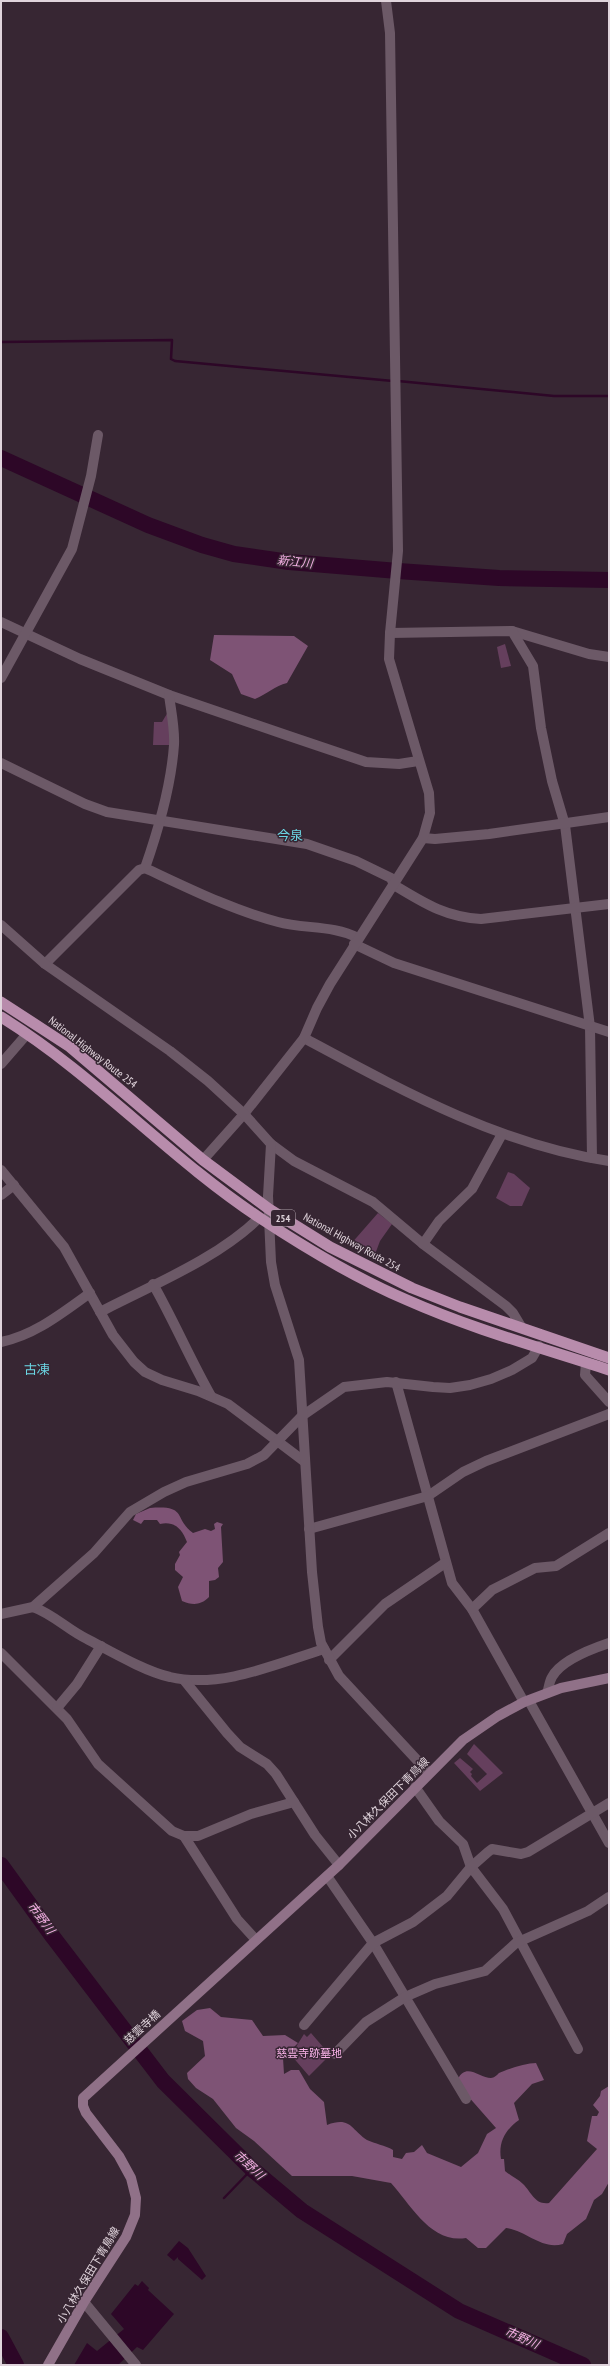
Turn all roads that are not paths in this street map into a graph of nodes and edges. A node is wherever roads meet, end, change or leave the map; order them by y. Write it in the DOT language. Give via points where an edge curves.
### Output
graph roads {
  1 [pos="386,1"];
  2 [pos="98,435"];
  3 [pos="1,622"];
  4 [pos="512,631"];
  5 [pos="390,633"];
  6 [pos="24,634"];
  7 [pos="609,657"];
  8 [pos="1,678"];
  9 [pos="170,695"];
  10 [pos="418,761"];
  11 [pos="1,763"];
  12 [pos="609,817"];
  13 [pos="162,820"];
  14 [pos="565,825"];
  15 [pos="423,838"];
  16 [pos="145,868"];
  17 [pos="394,885"];
  18 [pos="609,904"];
  19 [pos="575,908"];
  20 [pos="1,925"];
  21 [pos="356,941"];
  22 [pos="45,964"];
  23 [pos="1,1002"];
  24 [pos="1,1018"];
  25 [pos="590,1027"];
  26 [pos="609,1032"];
  27 [pos="27,1034"];
  28 [pos="304,1038"];
  29 [pos="1,1064"];
  30 [pos="244,1114"];
  31 [pos="502,1134"];
  32 [pos="271,1144"];
  33 [pos="592,1158"];
  34 [pos="203,1160"];
  35 [pos="609,1161"];
  36 [pos="1,1170"];
  37 [pos="14,1185"];
  38 [pos="1,1195"];
  39 [pos="269,1209"];
  40 [pos="259,1218"];
  41 [pos="271,1225"];
  42 [pos="423,1244"];
  43 [pos="153,1284"];
  44 [pos="90,1293"];
  45 [pos="100,1312"];
  46 [pos="522,1328"];
  47 [pos="1,1342"];
  48 [pos="539,1346"];
  49 [pos="609,1358"];
  50 [pos="586,1363"];
  51 [pos="609,1370"];
  52 [pos="396,1382"];
  53 [pos="211,1396"];
  54 [pos="609,1402"];
  55 [pos="609,1414"];
  56 [pos="302,1416"];
  57 [pos="278,1442"];
  58 [pos="305,1462"];
  59 [pos="428,1496"];
  60 [pos="309,1529"];
  61 [pos="609,1533"];
  62 [pos="445,1563"];
  63 [pos="33,1607"];
  64 [pos="472,1609"];
  65 [pos="1,1614"];
  66 [pos="609,1643"];
  67 [pos="101,1646"];
  68 [pos="324,1649"];
  69 [pos="1,1653"];
  70 [pos="329,1660"];
  71 [pos="609,1678"];
  72 [pos="184,1680"];
  73 [pos="548,1693"];
  74 [pos="526,1702"];
  75 [pos="57,1708"];
  76 [pos="429,1773"];
  77 [pos="415,1787"];
  78 [pos="294,1802"];
  79 [pos="609,1803"];
  80 [pos="593,1814"];
  81 [pos="184,1836"];
  82 [pos="609,1843"];
  83 [pos="338,1865"];
  84 [pos="471,1867"];
  85 [pos="327,1876"];
  86 [pos="609,1897"];
  87 [pos="256,1940"];
  88 [pos="520,1940"];
  89 [pos="373,1943"];
  90 [pos="211,1981"];
  91 [pos="405,1997"];
  92 [pos="304,2025"];
  93 [pos="578,2049"];
  94 [pos="335,2054"];
  95 [pos="89,2091"];
  96 [pos="466,2099"];
  97 [pos="84,2302"];
  98 [pos="48,2365"];
  99 [pos="136,2365"];
  1 -- 5 [label="street" via="390,33 397,556"];
  2 -- 6 [label="street" via="91,476 72,549 57,580"];
  3 -- 6 [label="street"];
  4 -- 5 [label="street"];
  4 -- 7 [label="street" via="589,654"];
  4 -- 14 [label="street" via="533,666 541,728 552,781"];
  5 -- 10 [label="street" via="389,659"];
  6 -- 8 [label="street"];
  6 -- 9 [label="street"];
  9 -- 10 [label="street" via="366,762 399,764"];
  9 -- 13 [label="street" via="174,744"];
  10 -- 15 [label="street" via="429,793 430,813"];
  11 -- 13 [label="street" via="98,809"];
  12 -- 14 [label="street"];
  13 -- 16 [label="street"];
  13 -- 17 [label="street" via="307,844 356,861 391,878"];
  14 -- 15 [label="street" via="435,839"];
  14 -- 19 [label="street"];
  15 -- 17 [label="street"];
  16 -- 21 [label="street" via="199,893 277,922 333,930"];
  16 -- 22 [label="street" via="139,870"];
  17 -- 19 [label="street" via="435,909 460,918 481,919"];
  17 -- 21 [label="street"];
  18 -- 19 [label="street"];
  19 -- 25 [label="street"];
  20 -- 22 [label="street"];
  21 -- 25 [label="street" via="394,963"];
  21 -- 28 [label="street" via="317,1008"];
  22 -- 30 [label="street" via="170,1050"];
  23 -- 34 [label="highway, National Highway Route 254 / 254" via="70,1047"];
  24 -- 27 [label="highway, 254"];
  25 -- 26 [label="street"];
  25 -- 33 [label="street"];
  27 -- 29 [label="street"];
  27 -- 40 [label="highway, 254" via="97,1086 206,1178"];
  28 -- 30 [label="street"];
  28 -- 31 [label="street" via="432,1104"];
  30 -- 32 [label="street"];
  30 -- 34 [label="street"];
  31 -- 33 [label="street" via="553,1150"];
  31 -- 42 [label="street" via="472,1189 439,1221"];
  32 -- 39 [label="street"];
  32 -- 42 [label="street" via="294,1161 373,1202"];
  33 -- 35 [label="street"];
  34 -- 39 [label="highway, National Highway Route 254 / 254"];
  36 -- 37 [label="street"];
  37 -- 38 [label="street"];
  37 -- 44 [label="street" via="64,1247"];
  39 -- 41 [label="street"];
  39 -- 46 [label="highway, National Highway Route 254 / 254" via="330,1247 385,1276 460,1307"];
  40 -- 41 [label="highway, 254"];
  40 -- 43 [label="street" via="250,1227 198,1261"];
  41 -- 48 [label="highway, 254" via="354,1275 407,1300 454,1319"];
  41 -- 56 [label="street" via="271,1262 275,1285 296,1348"];
  42 -- 46 [label="street" via="506,1306"];
  43 -- 45 [label="street"];
  43 -- 53 [label="street"];
  44 -- 45 [label="street"];
  44 -- 47 [label="street" via="40,1328 13,1340"];
  45 -- 53 [label="street" via="125,1351 145,1372"];
  46 -- 49 [label="highway, National Highway Route 254 / 254"];
  48 -- 50 [label="highway, 254"];
  48 -- 52 [label="street" via="532,1358 512,1370 470,1385 439,1388"];
  50 -- 51 [label="highway, 254"];
  50 -- 54 [label="street" via="585,1375"];
  52 -- 56 [label="street" via="344,1387"];
  52 -- 59 [label="street"];
  53 -- 57 [label="street" via="228,1404"];
  55 -- 59 [label="street" via="463,1472"];
  56 -- 57 [label="street"];
  56 -- 58 [label="street"];
  57 -- 58 [label="street"];
  57 -- 63 [label="street" via="264,1455 247,1464 186,1482 130,1512 94,1553"];
  58 -- 60 [label="street"];
  59 -- 60 [label="street"];
  59 -- 62 [label="street"];
  60 -- 68 [label="street" via="317,1620"];
  61 -- 64 [label="street" via="556,1566 535,1568 492,1590"];
  62 -- 64 [label="street" via="452,1583"];
  62 -- 70 [label="street" via="385,1604"];
  63 -- 65 [label="street"];
  63 -- 67 [label="street" via="46,1612 76,1633"];
  64 -- 74 [label="street"];
  66 -- 73 [label="street" via="590,1650 560,1667 552,1676"];
  67 -- 72 [label="street" via="156,1673"];
  67 -- 75 [label="street" via="77,1684"];
  68 -- 70 [label="street"];
  68 -- 72 [label="street" via="233,1676"];
  69 -- 75 [label="street"];
  70 -- 76 [label="street" via="350,1690"];
  71 -- 73 [label="main road, 小八林久保田下青鳥線"];
  72 -- 78 [label="street" via="240,1747 267,1764"];
  73 -- 74 [label="main road, 小八林久保田下青鳥線"];
  74 -- 76 [label="main road, 小八林久保田下青鳥線" via="498,1716 463,1740"];
  74 -- 80 [label="street"];
  75 -- 81 [label="street" via="98,1764 172,1831"];
  76 -- 77 [label="main road, 小八林久保田下青鳥線"];
  77 -- 83 [label="main road, 小八林久保田下青鳥線"];
  77 -- 84 [label="street" via="439,1821 464,1844"];
  78 -- 81 [label="street" via="251,1814 198,1836"];
  78 -- 83 [label="street"];
  79 -- 80 [label="street"];
  80 -- 82 [label="street"];
  80 -- 84 [label="street" via="528,1852 521,1854 492,1849"];
  81 -- 87 [label="street" via="237,1918"];
  83 -- 85 [label="main road, 小八林久保田下青鳥線"];
  84 -- 88 [label="street" via="499,1904"];
  84 -- 89 [label="street" via="447,1896 413,1922"];
  85 -- 87 [label="main road, 小八林久保田下青鳥線"];
  85 -- 89 [label="street"];
  86 -- 88 [label="street" via="588,1911"];
  87 -- 90 [label="main road, 小八林久保田下青鳥線"];
  88 -- 91 [label="street" via="485,1971 435,1984"];
  88 -- 93 [label="street"];
  89 -- 91 [label="street"];
  89 -- 92 [label="street"];
  90 -- 95 [label="main road, 慈雲寺橋"];
  91 -- 94 [label="street" via="366,2022"];
  91 -- 96 [label="street"];
  95 -- 97 [label="main road, 小八林久保田下青鳥線" via="84,2098 83,2106 119,2156 131,2178 136,2198 134,2215 126,2238"];
  97 -- 98 [label="main road, 小八林久保田下青鳥線"];
  97 -- 99 [label="street"];
}
